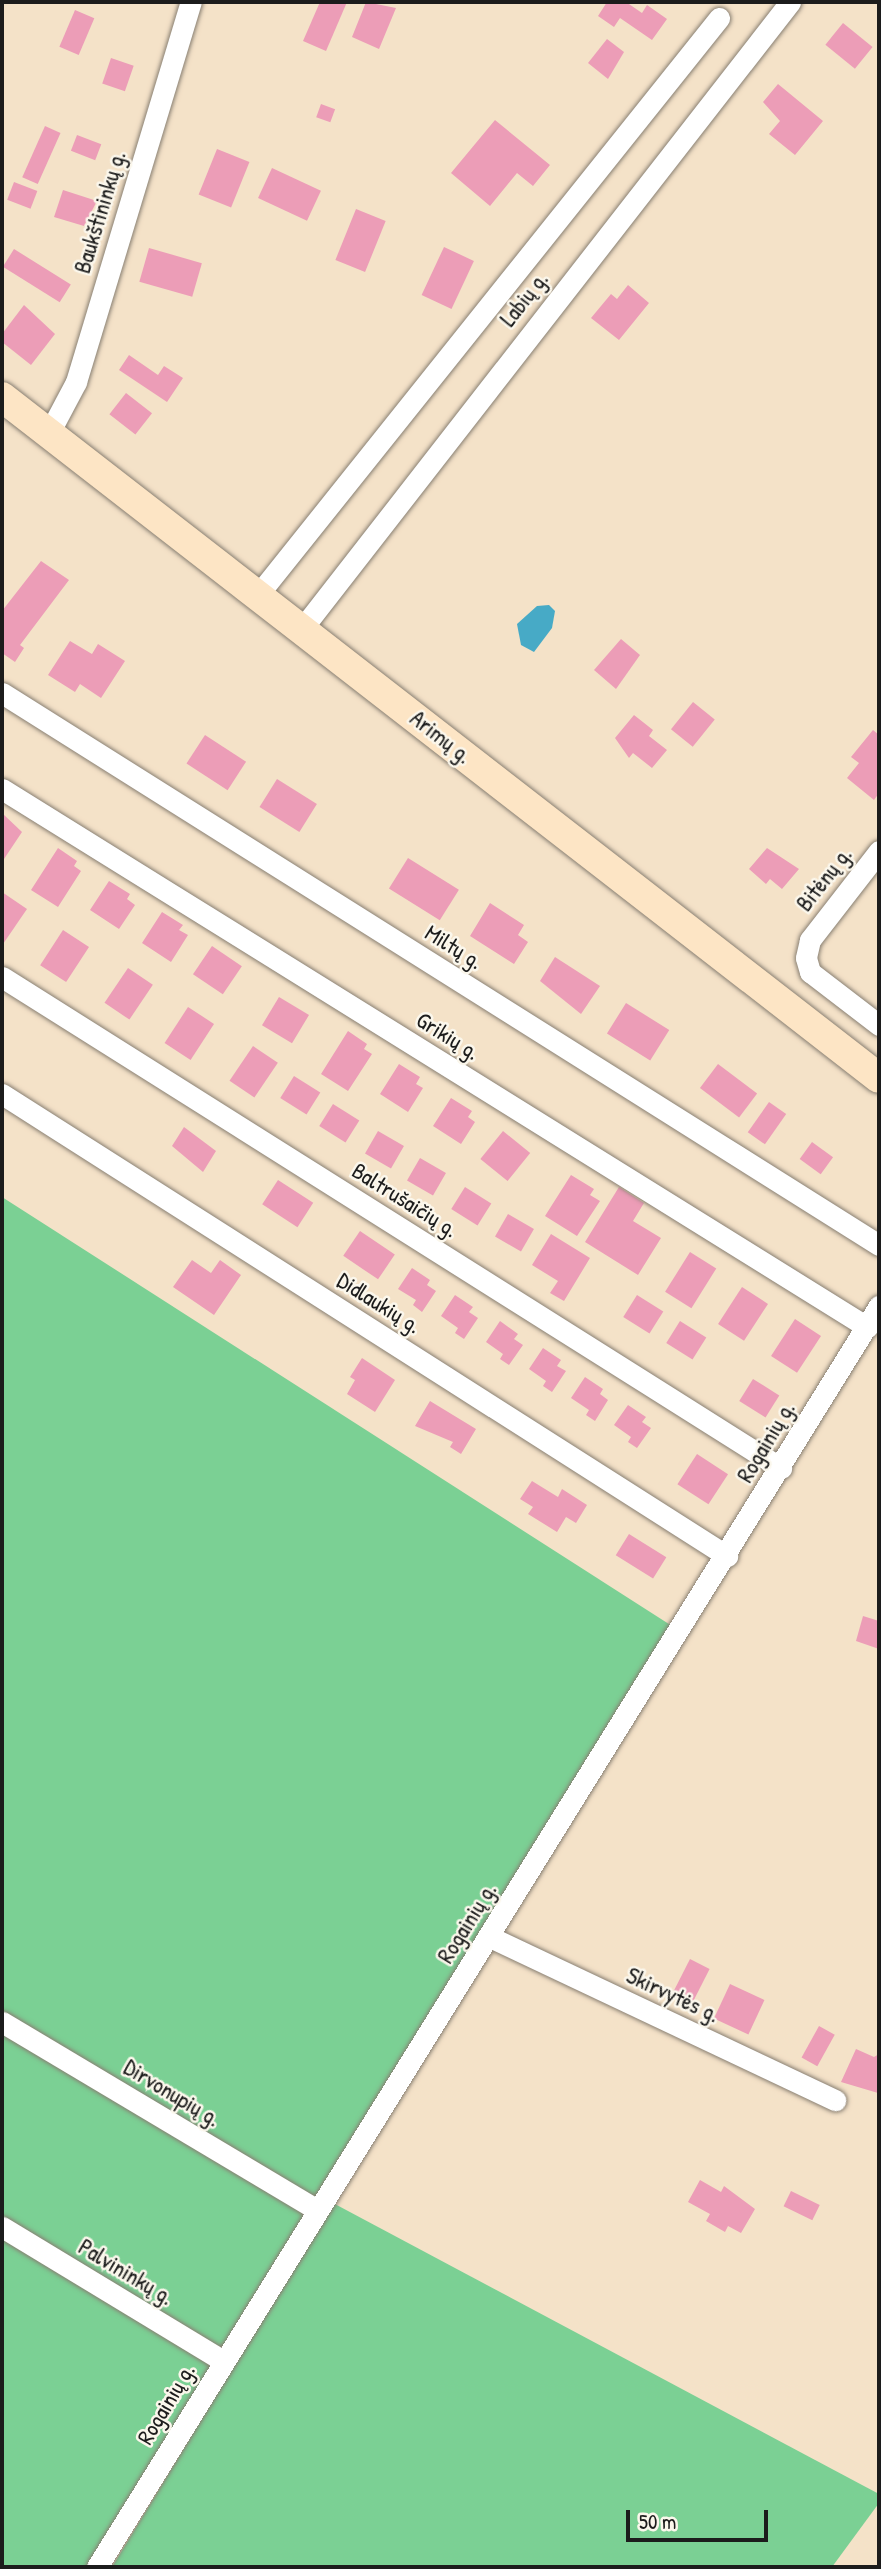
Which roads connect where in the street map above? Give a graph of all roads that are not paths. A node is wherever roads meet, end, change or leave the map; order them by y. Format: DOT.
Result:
graph roads {
  1 [pos="191,2"];
  2 [pos="790,2"];
  3 [pos="719,18"];
  4 [pos="2,397"];
  5 [pos="49,433"];
  6 [pos="257,596"];
  7 [pos="301,630"];
  8 [pos="2,693"];
  9 [pos="2,789"];
  10 [pos="879,851"];
  11 [pos="2,977"];
  12 [pos="879,1025"];
  13 [pos="879,1078"];
  14 [pos="2,1094"];
  15 [pos="879,1245"];
  16 [pos="879,1306"];
  17 [pos="867,1327"];
  18 [pos="781,1468"];
  19 [pos="727,1556"];
  20 [pos="490,1937"];
  21 [pos="2,2022"];
  22 [pos="835,2100"];
  23 [pos="316,2208"];
  24 [pos="2,2227"];
  25 [pos="223,2361"];
  26 [pos="97,2567"];
  1 -- 5 [label="street, Baukštininkų g."];
  2 -- 7 [label="street, Labių g."];
  3 -- 6 [label="street"];
  4 -- 5 [label="main road, Arimų g."];
  5 -- 6 [label="main road, Arimų g."];
  6 -- 7 [label="main road, Arimų g."];
  7 -- 13 [label="main road, Arimų g."];
  8 -- 15 [label="street, Miltų g."];
  9 -- 17 [label="street, Grikių g."];
  10 -- 12 [label="street, Bitėnų g."];
  11 -- 18 [label="street, Baltrušaičių g."];
  14 -- 19 [label="street, Didlaukių g."];
  16 -- 17 [label="street, Rogainių g."];
  17 -- 18 [label="street, Rogainių g."];
  18 -- 19 [label="street, Rogainių g."];
  19 -- 20 [label="street, Rogainių g."];
  20 -- 22 [label="street, Skirvytės g."];
  20 -- 23 [label="street, Rogainių g."];
  21 -- 23 [label="street, Dirvonupių g."];
  23 -- 25 [label="street, Rogainių g."];
  24 -- 25 [label="street, Palvininkų g."];
  25 -- 26 [label="street, Rogainių g."];
}
